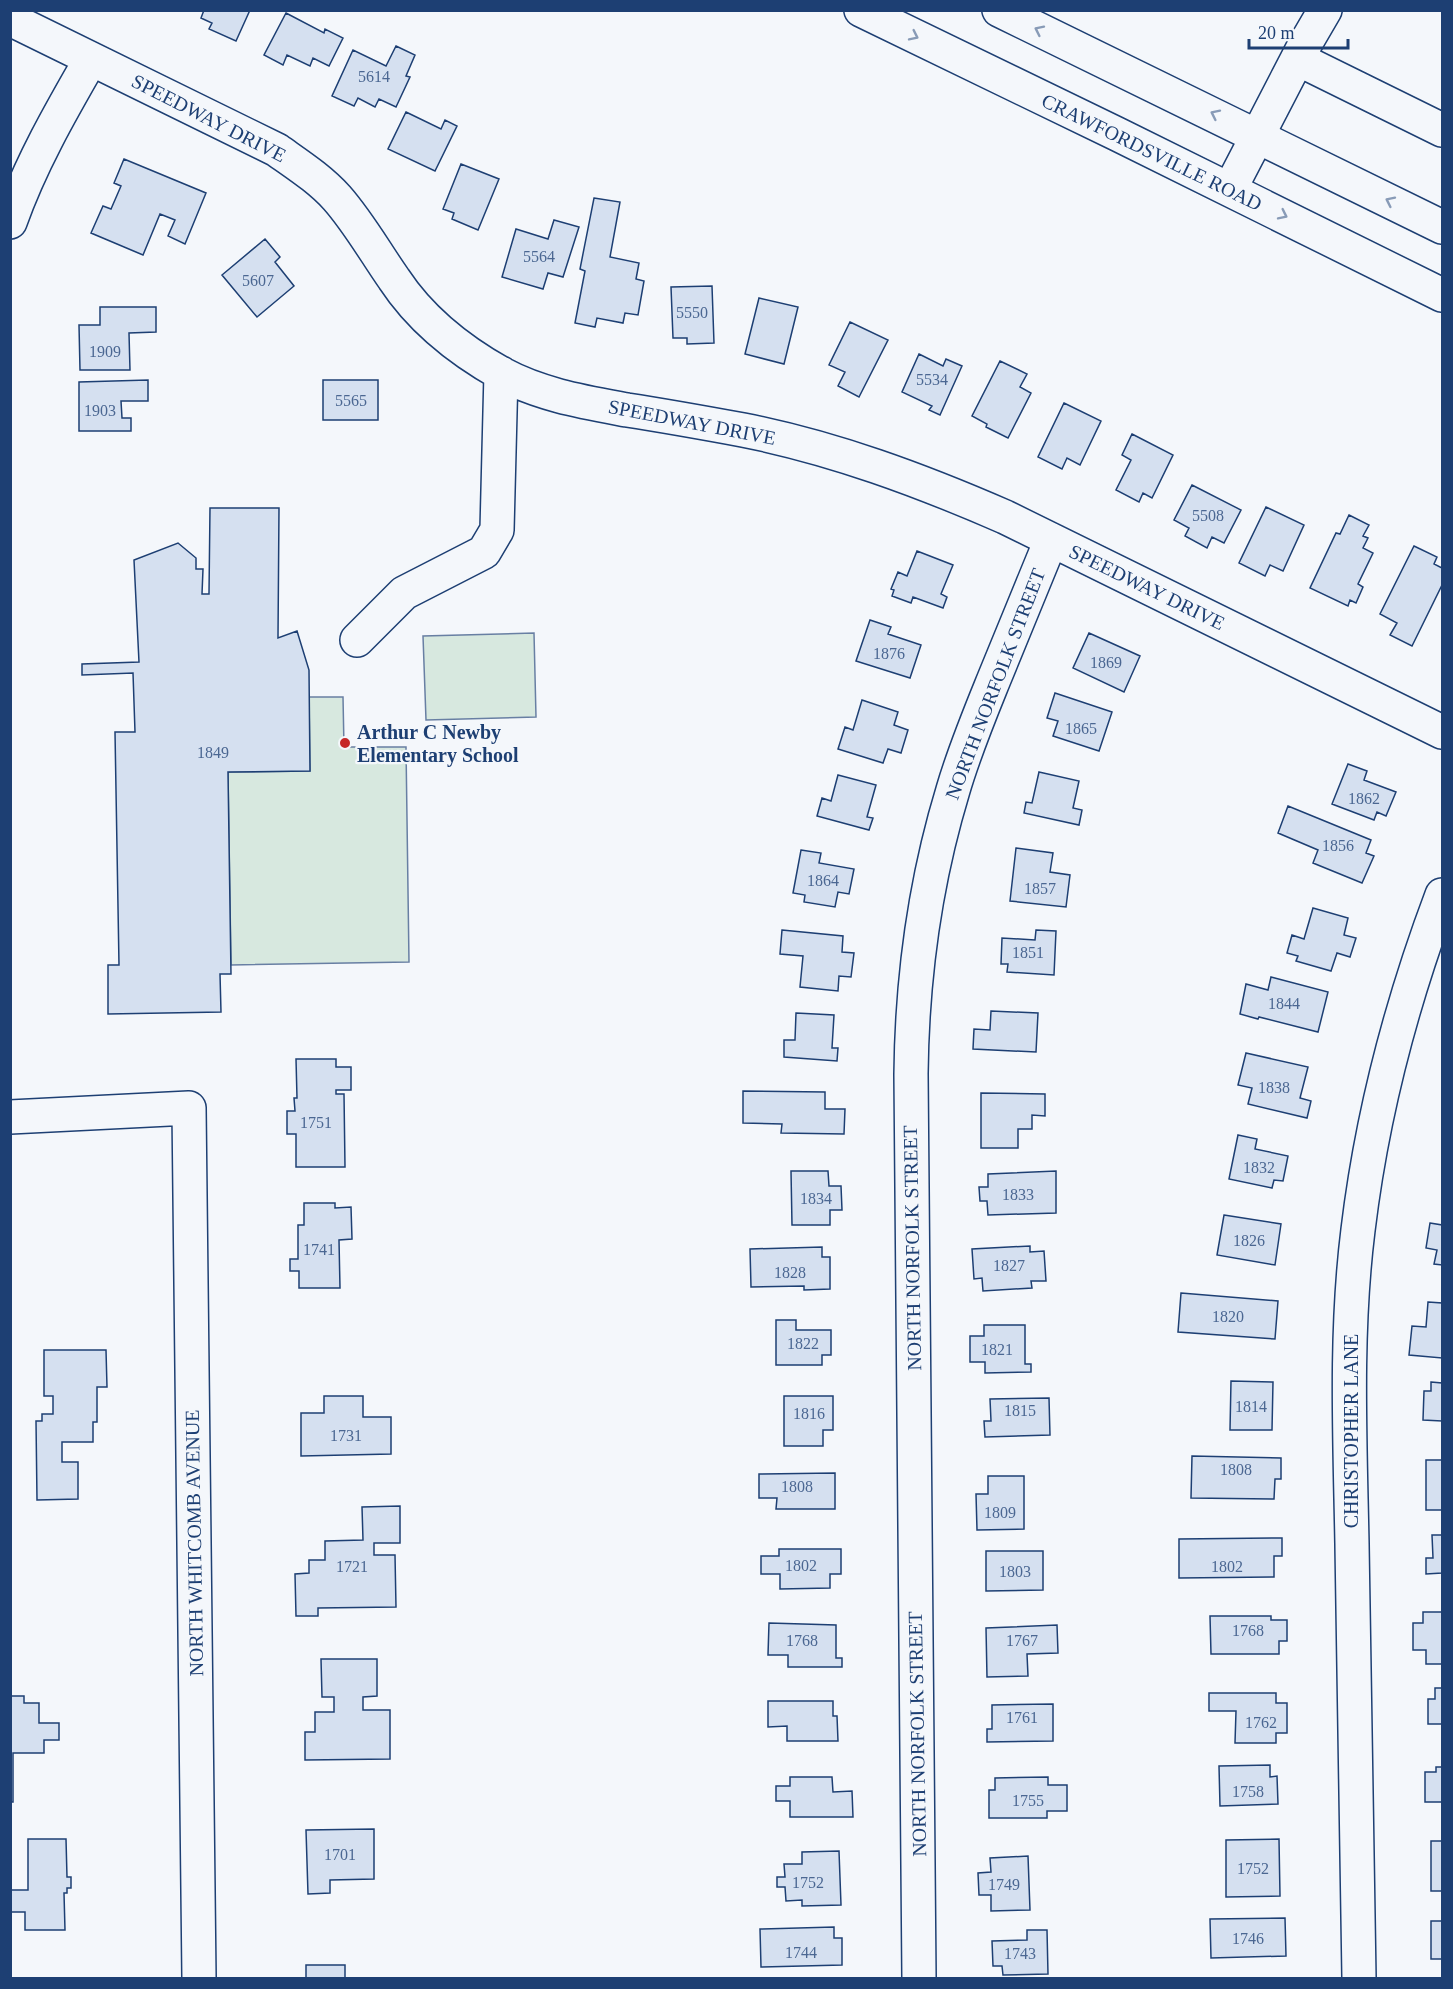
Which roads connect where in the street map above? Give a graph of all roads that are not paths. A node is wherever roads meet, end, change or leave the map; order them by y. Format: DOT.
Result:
graph roads {
  1 [pos="861,10"];
  2 [pos="999,10"];
  3 [pos="1325,10"];
  4 [pos="10,19"];
  5 [pos="91,58"];
  6 [pos="1298,59"];
  7 [pos="1443,130"];
  8 [pos="1259,136"];
  9 [pos="1230,189"];
  10 [pos="10,222"];
  11 [pos="1443,227"];
  12 [pos="1443,295"];
  13 [pos="501,374"];
  14 [pos="1051,540"];
  15 [pos="357,640"];
  16 [pos="1443,732"];
  17 [pos="1443,895"];
  18 [pos="10,1118"];
  19 [pos="200,1978"];
  20 [pos="919,1978"];
  21 [pos="1359,1978"];
  1 -- 9 [label="street, CRAWFORDSVILLE ROAD, one-way"];
  8 -- 2 [label="street, one-way"];
  3 -- 6 [label="street"];
  4 -- 5 [label="street, SPEEDWAY DRIVE"];
  5 -- 10 [label="street"];
  5 -- 13 [label="street, SPEEDWAY DRIVE"];
  6 -- 7 [label="street"];
  6 -- 8 [label="street"];
  8 -- 9 [label="street"];
  11 -- 8 [label="street, one-way"];
  9 -- 12 [label="street, CRAWFORDSVILLE ROAD, one-way"];
  13 -- 14 [label="street, SPEEDWAY DRIVE"];
  13 -- 15 [label="street"];
  14 -- 16 [label="street, SPEEDWAY DRIVE"];
  14 -- 20 [label="street, NORTH NORFOLK STREET"];
  17 -- 21 [label="street, CHRISTOPHER LANE"];
  18 -- 19 [label="street, NORTH WHITCOMB AVENUE"];
}
